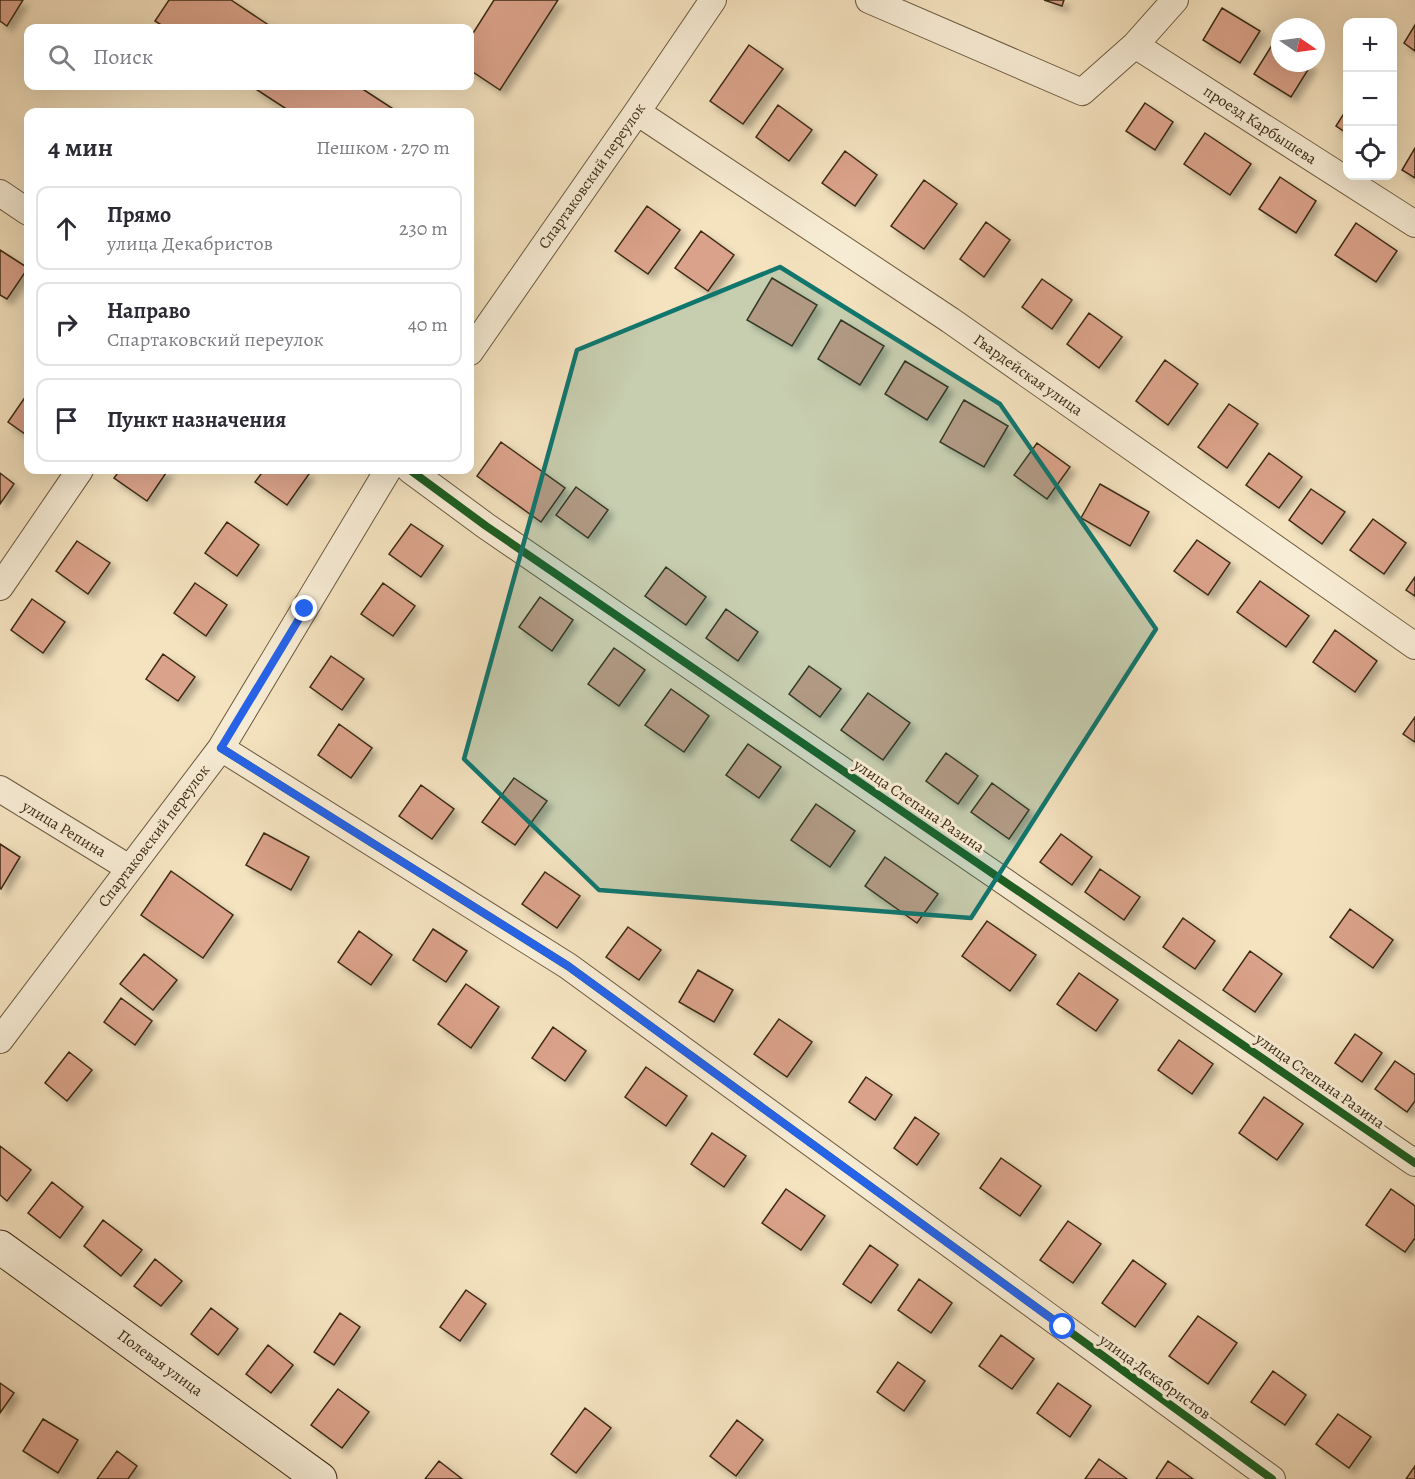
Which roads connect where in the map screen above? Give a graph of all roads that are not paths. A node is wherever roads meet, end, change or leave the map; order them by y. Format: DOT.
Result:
graph roads {
  1 [pos="713,0"];
  2 [pos="869,0"];
  3 [pos="1175,0"];
  4 [pos="1135,45"];
  5 [pos="637,112"];
  6 [pos="0,193"];
  7 [pos="24,209"];
  8 [pos="1415,224"];
  9 [pos="474,346"];
  10 [pos="77,474"];
  11 [pos="386,474"];
  12 [pos="415,474"];
  13 [pos="0,587"];
  14 [pos="1415,646"];
  15 [pos="221,748"];
  16 [pos="0,789"];
  17 [pos="129,868"];
  18 [pos="0,1040"];
  19 [pos="1415,1163"];
  20 [pos="0,1247"];
  21 [pos="320,1479"];
  22 [pos="1272,1479"];
  1 -- 5 [label="street, Спартаковский переулок"];
  2 -- 4 [label="street"];
  3 -- 4 [label="street"];
  4 -- 8 [label="street, проезд Карбышева"];
  5 -- 9 [label="street, Спартаковский переулок"];
  5 -- 14 [label="street, Гвардейская улица"];
  6 -- 7 [label="street"];
  10 -- 13 [label="street"];
  11 -- 15 [label="street, Спартаковский переулок"];
  12 -- 19 [label="street, улица Степана Разина"];
  15 -- 17 [label="street, Спартаковский переулок"];
  15 -- 22 [label="street, улица Декабристов"];
  16 -- 17 [label="street, улица Репина"];
  17 -- 18 [label="street, Спартаковский переулок"];
  20 -- 21 [label="street, Полевая улица"];
}
